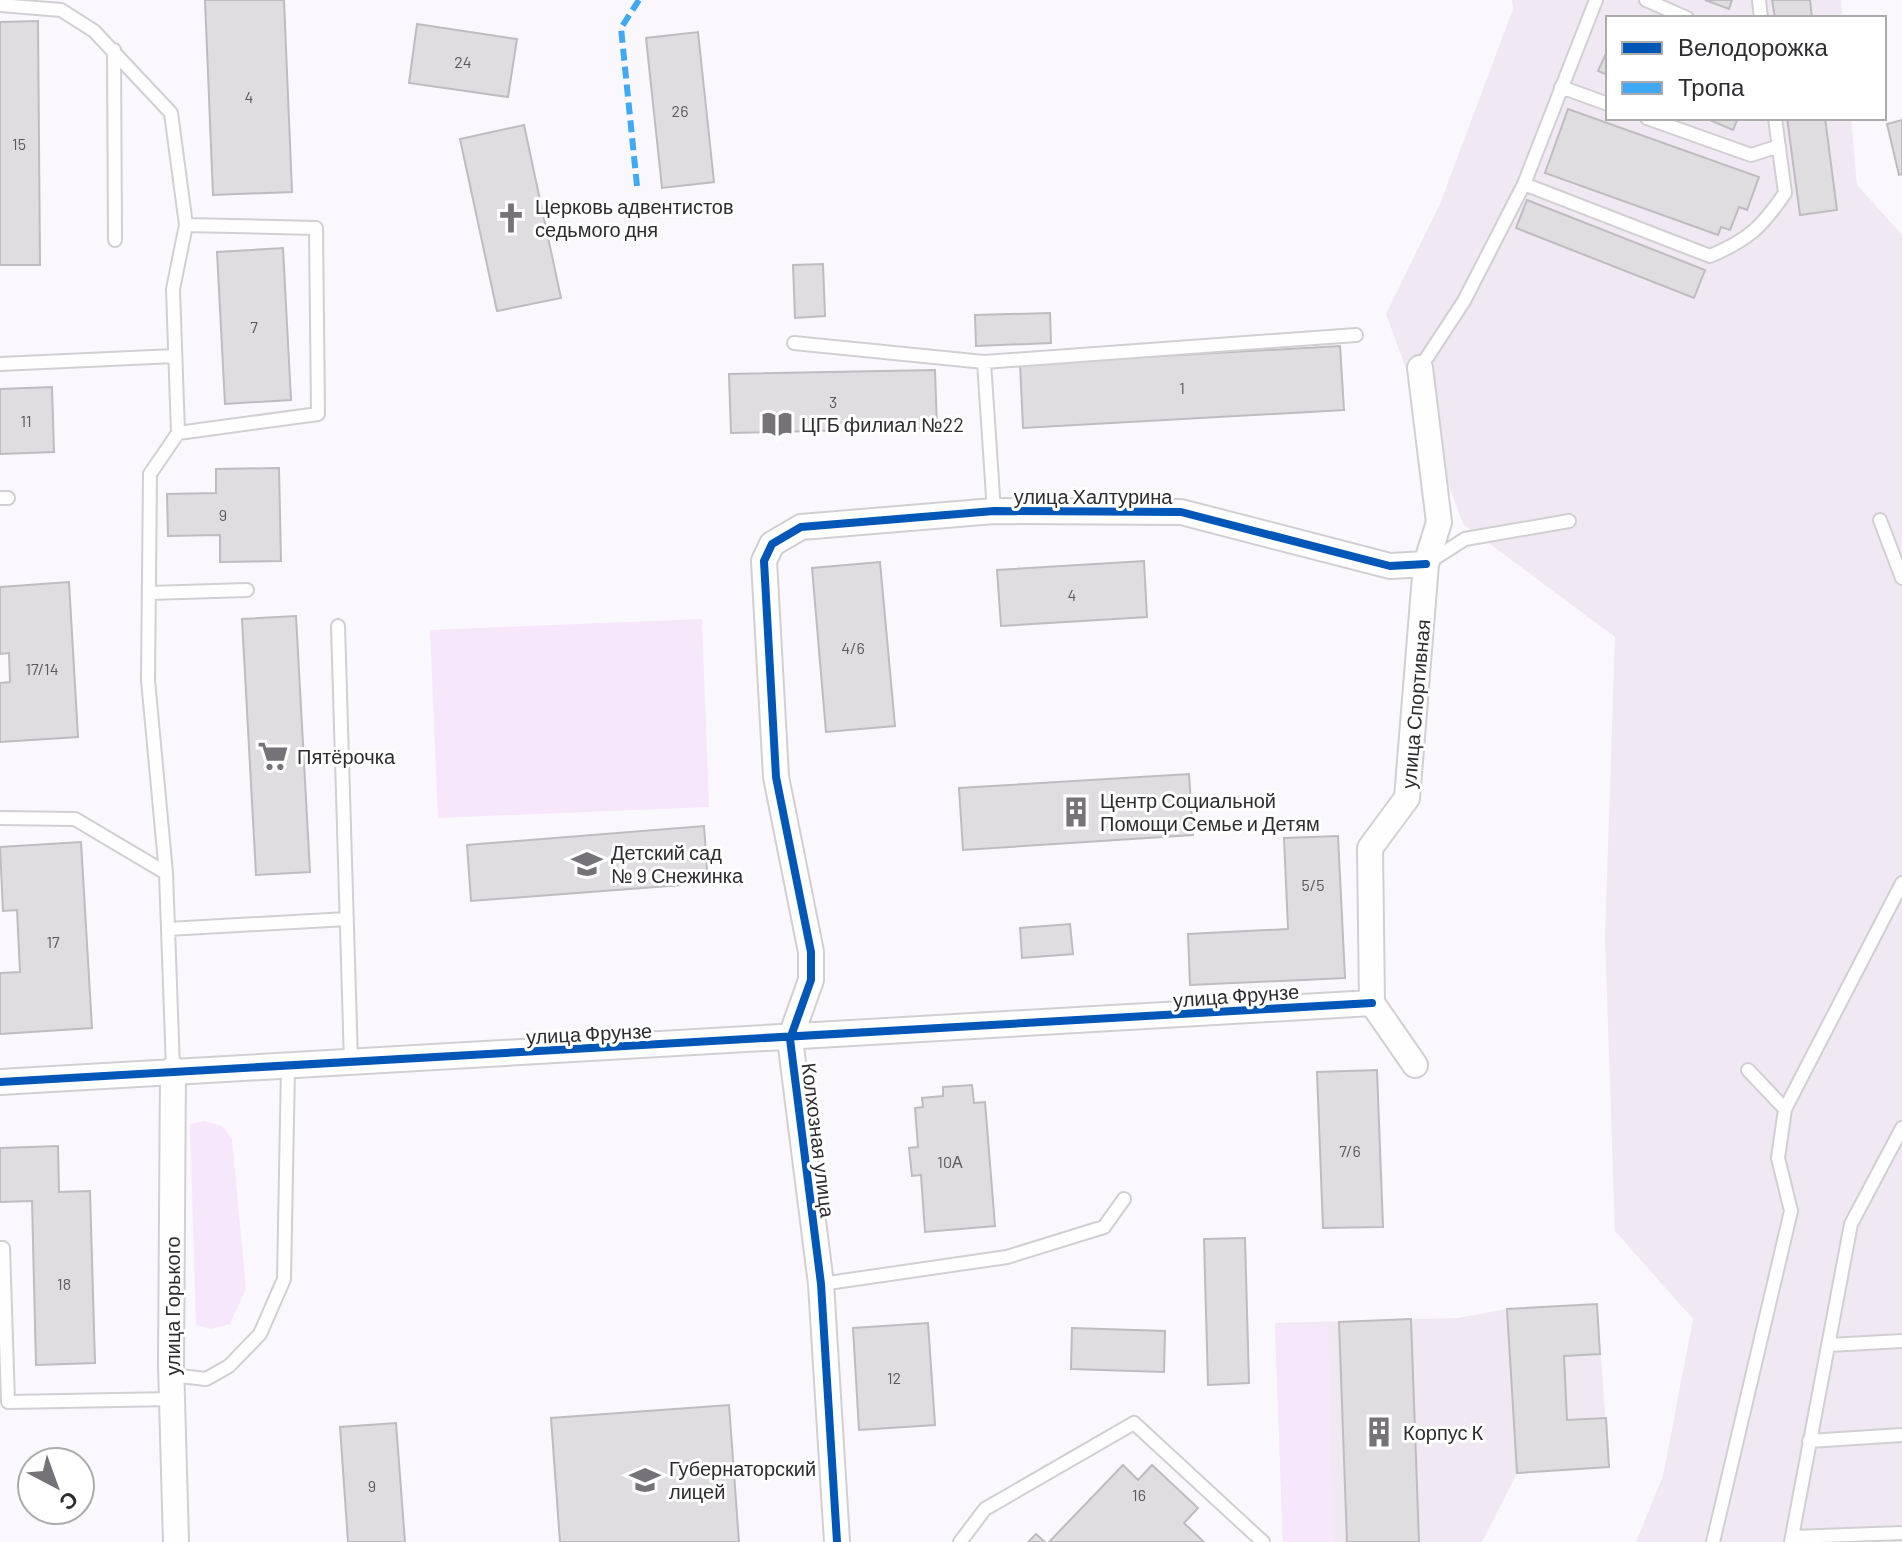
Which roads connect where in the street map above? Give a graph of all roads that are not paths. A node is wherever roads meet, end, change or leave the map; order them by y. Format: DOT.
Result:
graph roads {
  1 [pos="1596,0"];
  2 [pos="1646,0"];
  3 [pos="0,5"];
  4 [pos="1682,16"];
  5 [pos="114,50"];
  6 [pos="1561,87"];
  7 [pos="1606,103"];
  8 [pos="1653,120"];
  9 [pos="1775,120"];
  10 [pos="1779,146"];
  11 [pos="1524,184"];
  12 [pos="186,225"];
  13 [pos="115,240"];
  14 [pos="1356,335"];
  15 [pos="794,343"];
  16 [pos="175,356"];
  17 [pos="984,362"];
  18 [pos="0,364"];
  19 [pos="1420,368"];
  20 [pos="178,433"];
  21 [pos="994,511"];
  22 [pos="1880,520"];
  23 [pos="1569,521"];
  24 [pos="801,527"];
  25 [pos="1426,564"];
  26 [pos="1902,578"];
  27 [pos="247,590"];
  28 [pos="149,593"];
  29 [pos="338,626"];
  30 [pos="0,818"];
  31 [pos="166,873"];
  32 [pos="1902,883"];
  33 [pos="347,919"];
  34 [pos="168,929"];
  35 [pos="1372,1003"];
  36 [pos="790,1039"];
  37 [pos="351,1062"];
  38 [pos="1415,1065"];
  39 [pos="288,1066"];
  40 [pos="173,1069"];
  41 [pos="1748,1070"];
  42 [pos="0,1082"];
  43 [pos="1785,1109"];
  44 [pos="1902,1128"];
  45 [pos="1124,1199"];
  46 [pos="0,1248"];
  47 [pos="821,1284"];
  48 [pos="1902,1341"];
  49 [pos="1829,1345"];
  50 [pos="171,1375"];
  51 [pos="172,1399"];
  52 [pos="1902,1435"];
  53 [pos="1809,1441"];
  54 [pos="1902,1533"];
  55 [pos="1792,1540"];
  56 [pos="176,1542"];
  57 [pos="837,1542"];
  58 [pos="960,1542"];
  59 [pos="1263,1542"];
  60 [pos="1713,1542"];
  1 -- 6 [label="lane"];
  2 -- 4 [label="lane"];
  3 -- 5 [label="lane"];
  5 -- 12 [label="lane"];
  5 -- 13 [label="lane"];
  6 -- 7 [label="lane"];
  6 -- 11 [label="lane"];
  8 -- 10 [label="lane"];
  9 -- 10 [label="lane"];
  10 -- 11 [label="lane"];
  11 -- 19 [label="lane"];
  12 -- 16 [label="lane"];
  12 -- 20 [label="lane"];
  14 -- 17 [label="lane"];
  15 -- 17 [label="lane"];
  16 -- 18 [label="lane"];
  16 -- 20 [label="lane"];
  17 -- 21 [label="lane"];
  19 -- 25 [label="street, улица Спортивная"];
  20 -- 28 [label="lane"];
  21 -- 24 [label="street, улица Халтурина"];
  21 -- 25 [label="street, улица Халтурина"];
  22 -- 26 [label="lane"];
  23 -- 25 [label="lane"];
  24 -- 36 [label="street, Колхозная улица"];
  25 -- 35 [label="street, улица Спортивная"];
  27 -- 28 [label="lane"];
  28 -- 31 [label="lane"];
  29 -- 33 [label="lane"];
  30 -- 31 [label="lane"];
  31 -- 34 [label="lane"];
  32 -- 43 [label="lane"];
  33 -- 34 [label="lane"];
  33 -- 37 [label="lane"];
  34 -- 40 [label="lane"];
  35 -- 36 [label="street, улица Фрунзе"];
  35 -- 38 [label="street"];
  36 -- 37 [label="street, улица Фрунзе"];
  36 -- 47 [label="street, Колхозная улица"];
  37 -- 39 [label="street, улица Фрунзе"];
  39 -- 40 [label="street, улица Фрунзе"];
  39 -- 50 [label="lane"];
  40 -- 42 [label="street, улица Фрунзе"];
  40 -- 50 [label="street, улица Горького"];
  41 -- 43 [label="lane"];
  43 -- 60 [label="lane"];
  44 -- 49 [label="lane"];
  45 -- 47 [label="lane"];
  46 -- 51 [label="lane"];
  47 -- 57 [label="street, Колхозная улица"];
  48 -- 49 [label="lane"];
  49 -- 53 [label="lane"];
  50 -- 51 [label="street, улица Горького"];
  51 -- 56 [label="street, улица Горького"];
  52 -- 53 [label="lane"];
  53 -- 55 [label="lane"];
  54 -- 55 [label="lane"];
  58 -- 59 [label="lane"];
}
